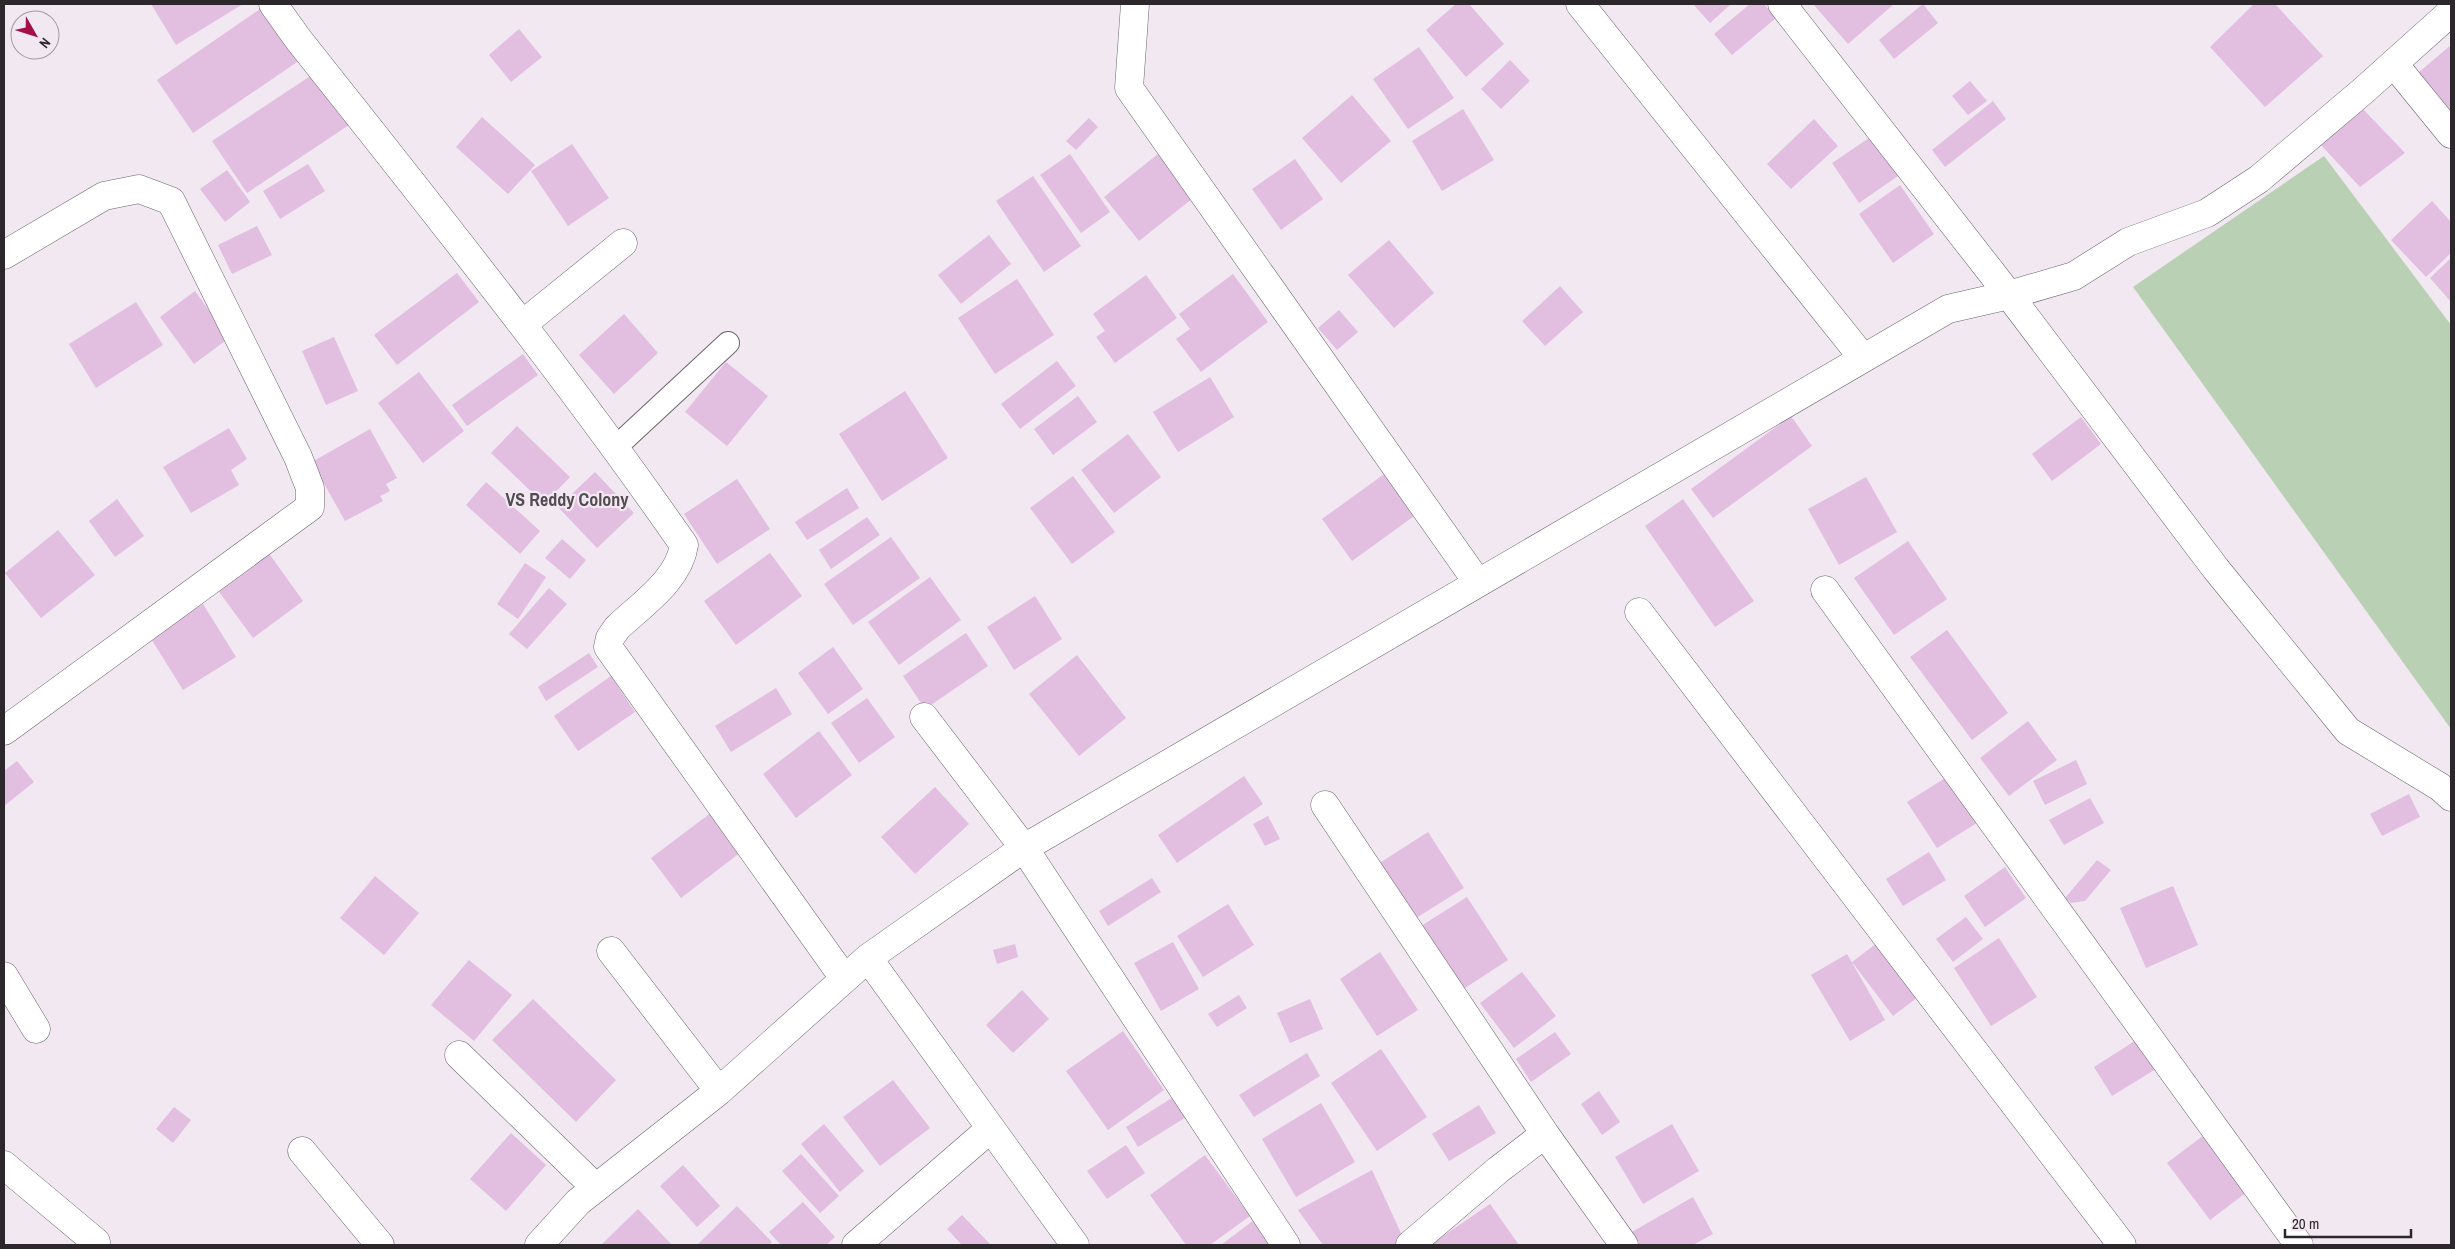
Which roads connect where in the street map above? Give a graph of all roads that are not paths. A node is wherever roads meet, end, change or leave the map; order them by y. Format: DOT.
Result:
graph roads {
  1 [pos="273,4"];
  2 [pos="1134,4"];
  3 [pos="1580,4"];
  4 [pos="1782,4"];
  5 [pos="2451,12"];
  6 [pos="2394,64"];
  7 [pos="2451,134"];
  8 [pos="623,243"];
  9 [pos="4,255"];
  10 [pos="2009,295"];
  11 [pos="523,324"];
  12 [pos="728,343"];
  13 [pos="1864,358"];
  14 [pos="616,447"];
  15 [pos="1478,583"];
  16 [pos="1825,590"];
  17 [pos="1639,612"];
  18 [pos="924,717"];
  19 [pos="4,731"];
  20 [pos="2451,798"];
  21 [pos="1325,805"];
  22 [pos="1024,848"];
  23 [pos="611,951"];
  24 [pos="868,958"];
  25 [pos="4,976"];
  26 [pos="844,978"];
  27 [pos="36,1029"];
  28 [pos="459,1055"];
  29 [pos="719,1091"];
  30 [pos="990,1129"];
  31 [pos="1545,1134"];
  32 [pos="302,1151"];
  33 [pos="4,1166"];
  34 [pos="596,1188"];
  35 [pos="98,1244"];
  36 [pos="380,1245"];
  37 [pos="539,1245"];
  38 [pos="856,1245"];
  39 [pos="1075,1245"];
  40 [pos="1286,1245"];
  41 [pos="1410,1245"];
  42 [pos="1624,1245"];
  43 [pos="2122,1245"];
  44 [pos="2300,1245"];
  1 -- 11 [label="street"];
  2 -- 15 [label="street"];
  3 -- 13 [label="street"];
  4 -- 10 [label="street"];
  5 -- 6 [label="street"];
  6 -- 7 [label="street"];
  6 -- 10 [label="street"];
  8 -- 11 [label="street"];
  9 -- 19 [label="street"];
  10 -- 13 [label="street"];
  10 -- 20 [label="street"];
  11 -- 14 [label="street"];
  12 -- 14 [label="lane"];
  13 -- 15 [label="street"];
  14 -- 26 [label="street"];
  15 -- 22 [label="street"];
  16 -- 44 [label="street"];
  17 -- 43 [label="street"];
  18 -- 22 [label="street"];
  21 -- 31 [label="street"];
  22 -- 24 [label="street"];
  22 -- 40 [label="street"];
  23 -- 29 [label="street"];
  24 -- 26 [label="street"];
  24 -- 30 [label="street"];
  25 -- 27 [label="street"];
  26 -- 29 [label="street"];
  28 -- 34 [label="street"];
  29 -- 34 [label="street"];
  30 -- 38 [label="street"];
  30 -- 39 [label="street"];
  31 -- 41 [label="street"];
  31 -- 42 [label="street"];
  32 -- 36 [label="street"];
  33 -- 35 [label="street"];
  34 -- 37 [label="street"];
}
